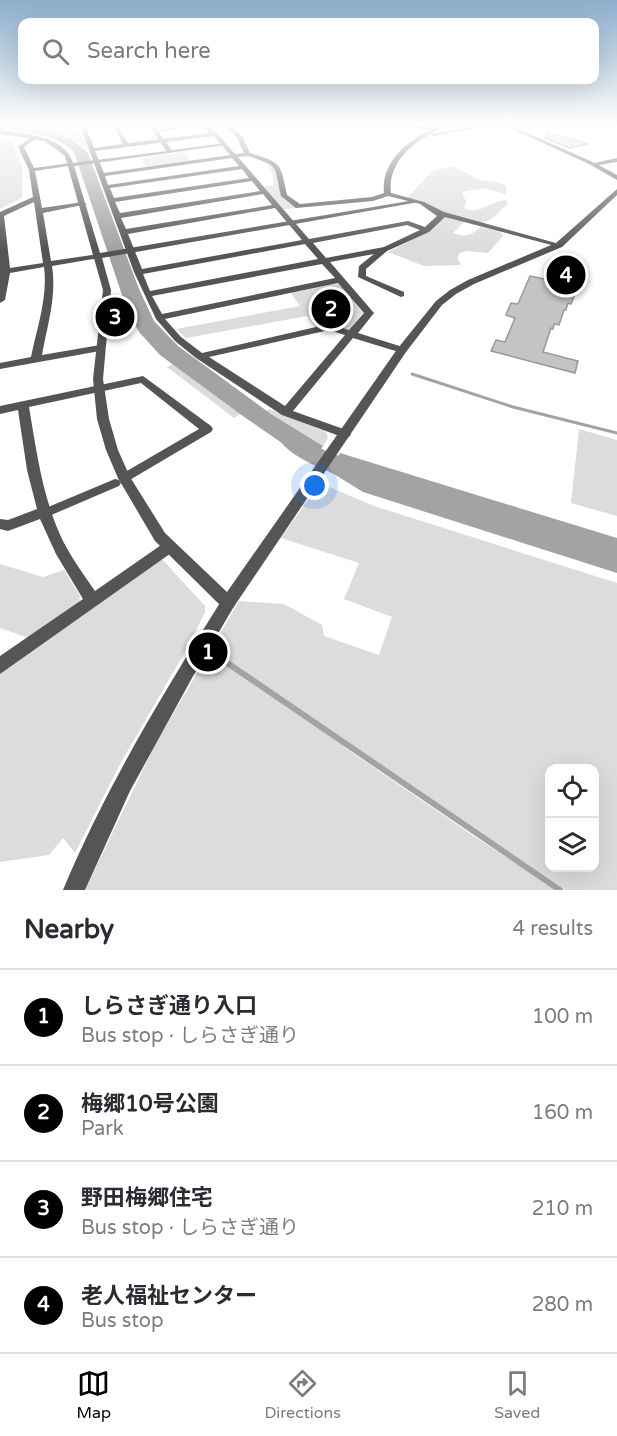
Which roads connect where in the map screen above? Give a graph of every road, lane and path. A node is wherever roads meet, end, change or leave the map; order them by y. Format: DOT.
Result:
graph roads {
  1 [pos="30,167"];
  2 [pos="56,167"];
  3 [pos="75,167"];
  4 [pos="95,167"];
  5 [pos="160,167"];
  6 [pos="243,167"];
  7 [pos="277,167"];
  8 [pos="392,167"];
  9 [pos="597,167"];
  10 [pos="32,170"];
  11 [pos="100,175"];
  12 [pos="617,178"];
  13 [pos="254,179"];
  14 [pos="105,187"];
  15 [pos="617,191"];
  16 [pos="265,192"];
  17 [pos="388,194"];
  18 [pos="36,198"];
  19 [pos="111,201"];
  20 [pos="415,202"];
  21 [pos="83,204"];
  22 [pos="277,206"];
  23 [pos="39,212"];
  24 [pos="441,214"];
  25 [pos="0,215"];
  26 [pos="117,216"];
  27 [pos="292,223"];
  28 [pos="426,230"];
  29 [pos="123,232"];
  30 [pos="307,242"];
  31 [pos="559,245"];
  32 [pos="386,249"];
  33 [pos="127,251"];
  34 [pos="103,256"];
  35 [pos="324,260"];
  36 [pos="47,265"];
  37 [pos="3,272"];
  38 [pos="138,272"];
  39 [pos="340,280"];
  40 [pos="147,294"];
  41 [pos="401,294"];
  42 [pos="0,300"];
  43 [pos="159,317"];
  44 [pos="350,334"];
  45 [pos="100,348"];
  46 [pos="402,350"];
  47 [pos="200,356"];
  48 [pos="36,360"];
  49 [pos="0,366"];
  50 [pos="98,388"];
  51 [pos="23,405"];
  52 [pos="0,410"];
  53 [pos="286,412"];
  54 [pos="345,434"];
  55 [pos="120,481"];
  56 [pos="45,512"];
  57 [pos="0,524"];
  58 [pos="169,547"];
  59 [pos="93,600"];
  60 [pos="228,603"];
  61 [pos="0,666"];
  62 [pos="74,890"];
  1 -- 10 [label="street"];
  2 -- 10 [label="street"];
  3 -- 21 [label="street"];
  4 -- 11 [label="street"];
  5 -- 11 [label="street"];
  6 -- 13 [label="street"];
  6 -- 14 [label="street"];
  7 -- 17 [label="street"];
  8 -- 17 [label="street"];
  9 -- 12 [label="street"];
  10 -- 18 [label="street"];
  11 -- 14 [label="street"];
  13 -- 16 [label="street"];
  13 -- 19 [label="street"];
  14 -- 19 [label="street"];
  15 -- 31 [label="street"];
  16 -- 22 [label="street"];
  16 -- 26 [label="street"];
  17 -- 20 [label="street"];
  18 -- 23 [label="street"];
  18 -- 25 [label="street"];
  19 -- 26 [label="street"];
  20 -- 24 [label="street"];
  20 -- 27 [label="street"];
  21 -- 23 [label="street"];
  21 -- 34 [label="street"];
  22 -- 27 [label="street"];
  22 -- 29 [label="street"];
  23 -- 36 [label="street"];
  24 -- 28 [label="street"];
  24 -- 31 [label="street"];
  25 -- 37 [label="street"];
  26 -- 29 [label="street"];
  27 -- 30 [label="street"];
  27 -- 33 [label="street"];
  28 -- 30 [label="street"];
  28 -- 32 [label="street"];
  29 -- 33 [label="street"];
  30 -- 35 [label="street"];
  30 -- 38 [label="street"];
  31 -- 46 [label="street"];
  32 -- 35 [label="street"];
  32 -- 41 [label="street"];
  33 -- 34 [label="street"];
  33 -- 38 [label="street"];
  34 -- 36 [label="street"];
  34 -- 45 [label="street"];
  35 -- 39 [label="street"];
  35 -- 40 [label="street"];
  36 -- 37 [label="street"];
  36 -- 48 [label="street"];
  37 -- 42 [label="street"];
  38 -- 40 [label="street"];
  39 -- 43 [label="street"];
  39 -- 44 [label="street"];
  40 -- 43 [label="street"];
  43 -- 47 [label="street"];
  44 -- 46 [label="street"];
  44 -- 47 [label="street"];
  44 -- 53 [label="street"];
  45 -- 48 [label="street"];
  45 -- 50 [label="street"];
  46 -- 54 [label="street"];
  47 -- 53 [label="street"];
  48 -- 49 [label="street"];
  50 -- 51 [label="street"];
  50 -- 55 [label="street"];
  50 -- 55 [label="street"];
  51 -- 52 [label="street"];
  51 -- 56 [label="street"];
  53 -- 54 [label="street"];
  54 -- 60 [label="street"];
  55 -- 56 [label="street"];
  55 -- 58 [label="street"];
  56 -- 57 [label="street"];
  56 -- 59 [label="street"];
  58 -- 59 [label="street"];
  58 -- 60 [label="street"];
  59 -- 61 [label="street"];
  60 -- 62 [label="street"];
}
